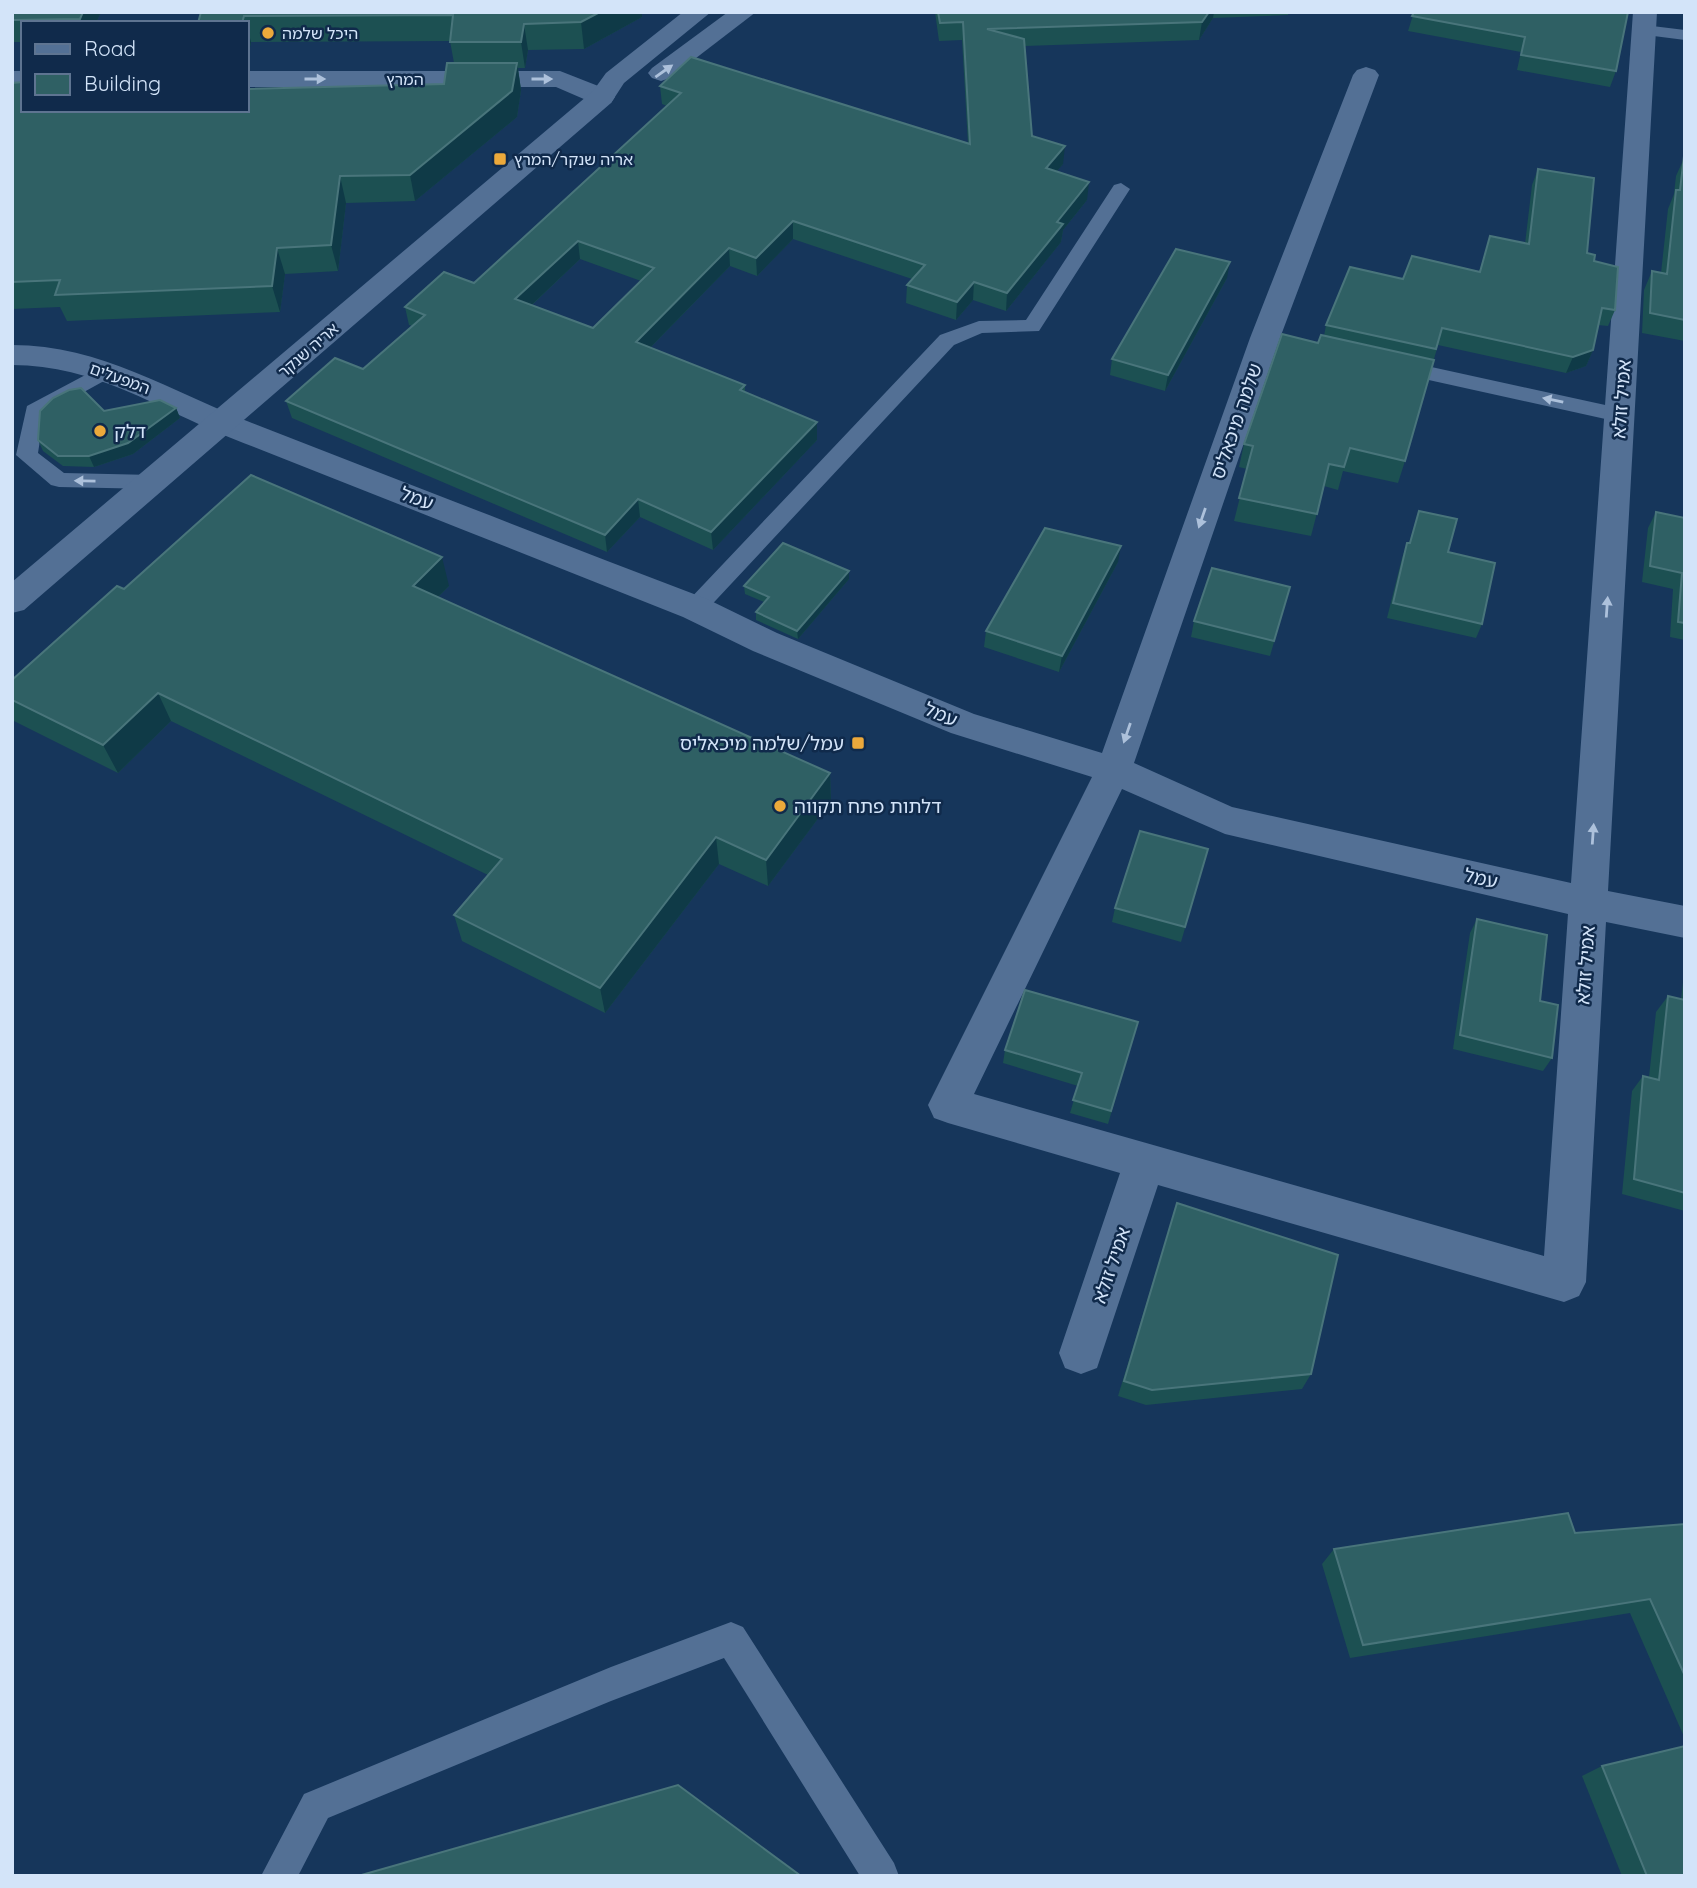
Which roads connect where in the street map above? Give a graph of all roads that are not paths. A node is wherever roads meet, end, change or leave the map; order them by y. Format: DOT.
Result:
graph roads {
  1 [pos="699,12"];
  2 [pos="744,12"];
  3 [pos="1645,21"];
  4 [pos="1685,35"];
  5 [pos="1366,75"];
  6 [pos="248,79"];
  7 [pos="602,97"];
  8 [pos="1121,189"];
  9 [pos="12,355"];
  10 [pos="1374,362"];
  11 [pos="106,371"];
  12 [pos="1619,415"];
  13 [pos="223,423"];
  14 [pos="153,482"];
  15 [pos="12,601"];
  16 [pos="695,608"];
  17 [pos="1114,771"];
  18 [pos="1589,903"];
  19 [pos="1685,922"];
  20 [pos="1145,1163"];
  21 [pos="1081,1353"];
  22 [pos="278,1876"];
  23 [pos="881,1876"];
  1 -- 7 [label="street, אריה שנקר"];
  7 -- 2 [label="street, אריה שנקר, one-way"];
  3 -- 4 [label="lane"];
  3 -- 12 [label="street, אמיל זולא"];
  5 -- 17 [label="street, שלמה מיכאליס, one-way"];
  6 -- 7 [label="street, המרץ, one-way"];
  7 -- 13 [label="street, אריה שנקר"];
  8 -- 16 [label="lane"];
  9 -- 11 [label="street, המפעלים"];
  12 -- 10 [label="lane, one-way"];
  11 -- 13 [label="street, המפעלים"];
  14 -- 11 [label="lane, one-way"];
  18 -- 12 [label="street, אמיל זולא, one-way"];
  13 -- 14 [label="street, אריה שנקר"];
  13 -- 16 [label="street, עמל"];
  14 -- 15 [label="street, אריה שנקר"];
  16 -- 17 [label="street, עמל"];
  17 -- 18 [label="street, עמל"];
  17 -- 20 [label="street, שלמה מיכאליס"];
  18 -- 19 [label="street, עמל"];
  18 -- 20 [label="street, אמיל זולא"];
  20 -- 21 [label="street, אמיל זולא"];
  22 -- 23 [label="lane"];
}
